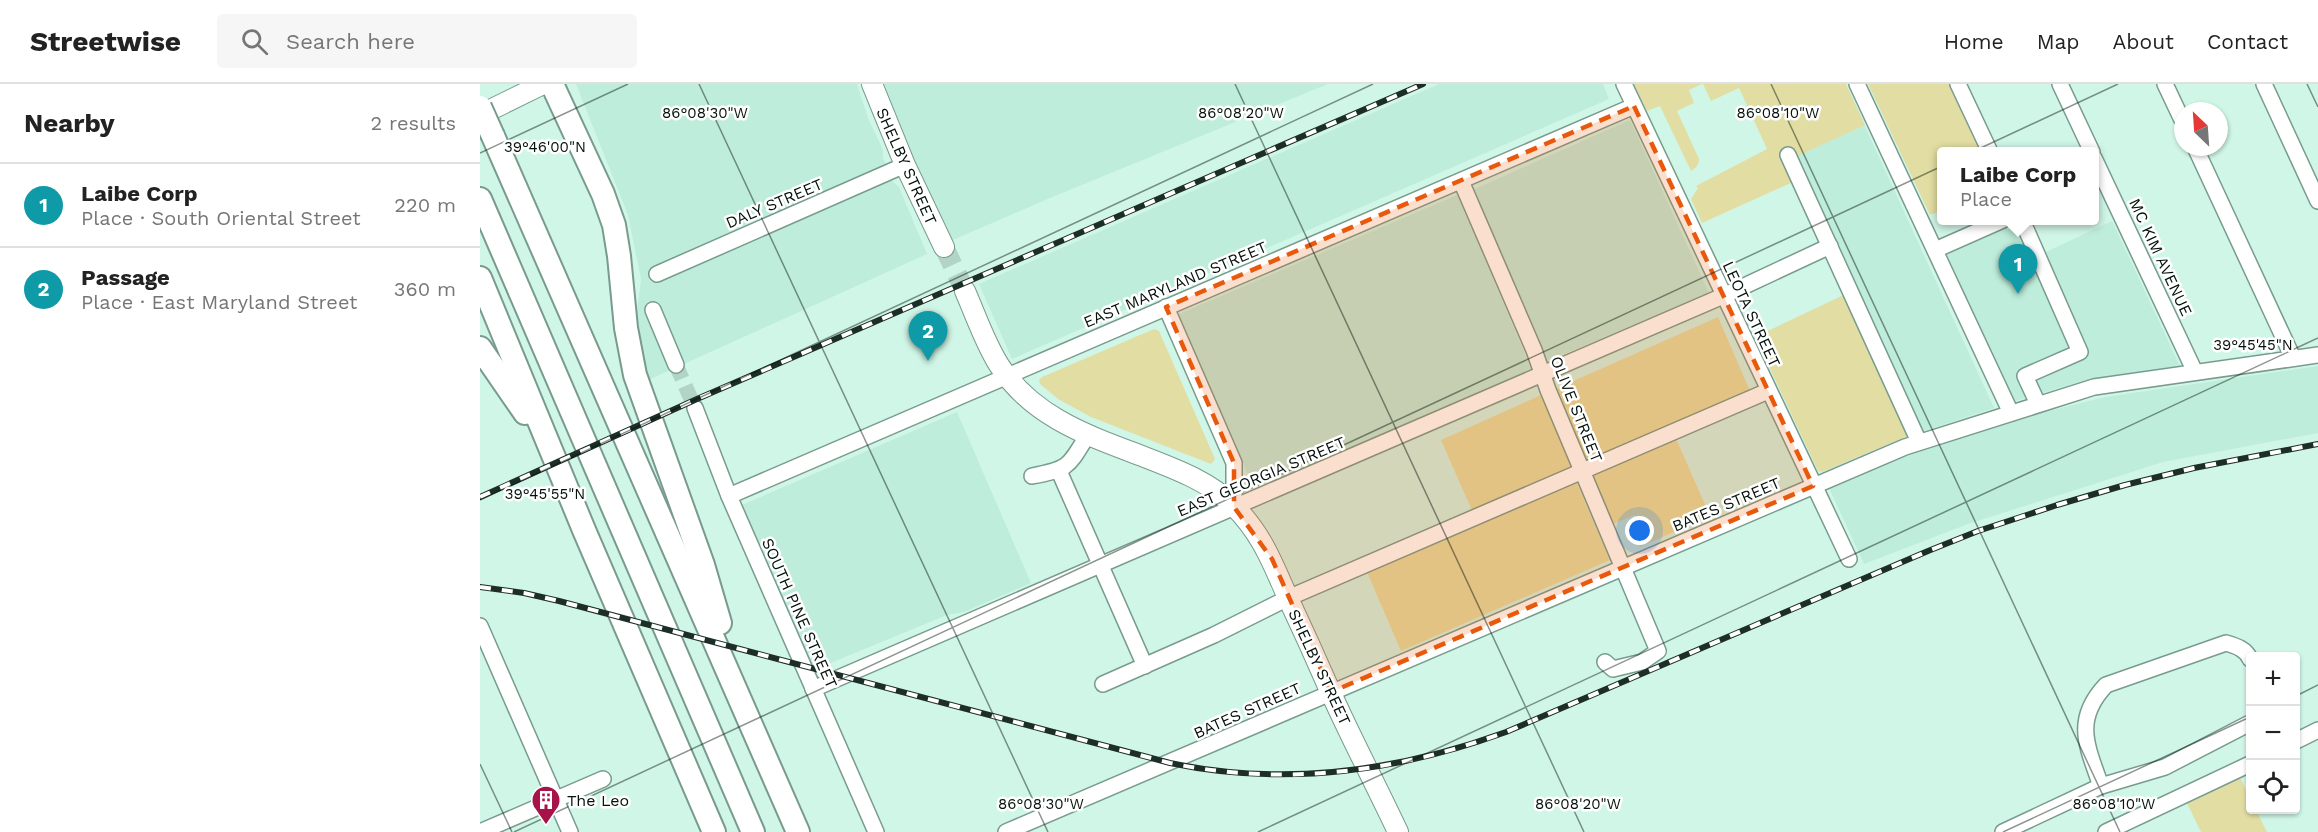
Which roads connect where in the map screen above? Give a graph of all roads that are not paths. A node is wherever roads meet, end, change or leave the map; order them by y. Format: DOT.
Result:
graph roads {
  1 [pos="543,84"];
  2 [pos="552,84"];
  3 [pos="873,84"];
  4 [pos="1624,84"];
  5 [pos="1857,84"];
  6 [pos="1958,84"];
  7 [pos="2060,84"];
  8 [pos="2165,84"];
  9 [pos="2264,84"];
  10 [pos="2174,103"];
  11 [pos="1635,106"];
  12 [pos="480,107"];
  13 [pos="480,115"];
  14 [pos="1988,147"];
  15 [pos="2090,147"];
  16 [pos="1788,155"];
  17 [pos="2199,156"];
  18 [pos="906,165"];
  19 [pos="2099,169"];
  20 [pos="1461,181"];
  21 [pos="480,199"];
  22 [pos="2318,201"];
  23 [pos="1991,225"];
  24 [pos="2024,225"];
  25 [pos="1830,246"];
  26 [pos="944,247"];
  27 [pos="1935,250"];
  28 [pos="657,274"];
  29 [pos="480,278"];
  30 [pos="965,291"];
  31 [pos="1724,296"];
  32 [pos="1167,307"];
  33 [pos="653,310"];
  34 [pos="480,348"];
  35 [pos="2318,355"];
  36 [pos="2293,358"];
  37 [pos="676,365"];
  38 [pos="2195,372"];
  39 [pos="1542,374"];
  40 [pos="1006,375"];
  41 [pos="1768,391"];
  42 [pos="2038,404"];
  43 [pos="694,408"];
  44 [pos="2011,413"];
  45 [pos="1087,436"];
  46 [pos="1918,442"];
  47 [pos="1059,471"];
  48 [pos="1582,471"];
  49 [pos="1032,476"];
  50 [pos="1813,486"];
  51 [pos="729,496"];
  52 [pos="1234,507"];
  53 [pos="584,530"];
  54 [pos="1849,559"];
  55 [pos="1099,565"];
  56 [pos="1623,567"];
  57 [pos="1288,598"];
  58 [pos="480,626"];
  59 [pos="2246,652"];
  60 [pos="1605,662"];
  61 [pos="1145,666"];
  62 [pos="1103,684"];
  63 [pos="813,689"];
  64 [pos="1331,692"];
  65 [pos="747,714"];
  66 [pos="2246,725"];
  67 [pos="2318,730"];
  68 [pos="2300,739"];
  69 [pos="2246,766"];
  70 [pos="603,779"];
  71 [pos="2101,786"];
  72 [pos="556,800"];
  73 [pos="480,832"];
  74 [pos="570,832"];
  75 [pos="714,832"];
  76 [pos="753,832"];
  77 [pos="798,832"];
  78 [pos="876,832"];
  79 [pos="1006,832"];
  80 [pos="1398,832"];
  81 [pos="2003,832"];
  82 [pos="2106,832"];
  1 -- 13 [label="main road"];
  2 -- 65 [label="highway"];
  3 -- 18 [label="main road, SHELBY STREET"];
  4 -- 11 [label="street, LEOTA STREET"];
  5 -- 27 [label="street"];
  6 -- 14 [label="street"];
  7 -- 15 [label="street"];
  8 -- 10 [label="street"];
  9 -- 22 [label="street"];
  11 -- 20 [label="street, EAST MARYLAND STREET"];
  11 -- 31 [label="street, LEOTA STREET"];
  12 -- 65 [label="highway, bridge"];
  16 -- 25 [label="street"];
  17 -- 36 [label="street"];
  18 -- 26 [label="main road, SHELBY STREET"];
  18 -- 28 [label="street, DALY STREET"];
  19 -- 38 [label="street, MC KIM AVENUE"];
  20 -- 32 [label="street, EAST MARYLAND STREET"];
  20 -- 39 [label="street, OLIVE STREET"];
  21 -- 76 [label="highway"];
  23 -- 27 [label="street"];
  24 -- 42 [label="street"];
  25 -- 31 [label="street, EAST GEORGIA STREET"];
  25 -- 46 [label="street"];
  27 -- 44 [label="street"];
  29 -- 53 [label="highway"];
  30 -- 40 [label="main road, SHELBY STREET"];
  31 -- 39 [label="street, EAST GEORGIA STREET"];
  31 -- 41 [label="street, LEOTA STREET"];
  32 -- 40 [label="street, EAST MARYLAND STREET"];
  32 -- 52 [label="street"];
  33 -- 37 [label="street"];
  34 -- 53 [label="highway"];
  35 -- 36 [label="street, BATES STREET"];
  36 -- 38 [label="street, BATES STREET"];
  38 -- 42 [label="street, BATES STREET"];
  39 -- 48 [label="street, OLIVE STREET"];
  39 -- 52 [label="street, EAST GEORGIA STREET"];
  40 -- 45 [label="main road, SHELBY STREET"];
  40 -- 51 [label="street, EAST MARYLAND STREET"];
  41 -- 48 [label="street"];
  41 -- 50 [label="street, LEOTA STREET"];
  42 -- 44 [label="street, BATES STREET"];
  43 -- 51 [label="street, SOUTH PINE STREET"];
  44 -- 46 [label="street, BATES STREET"];
  45 -- 47 [label="street"];
  45 -- 52 [label="main road, SHELBY STREET"];
  46 -- 50 [label="street, BATES STREET"];
  47 -- 49 [label="street"];
  47 -- 55 [label="street"];
  48 -- 56 [label="street, OLIVE STREET"];
  48 -- 57 [label="street"];
  50 -- 54 [label="street, LEOTA STREET"];
  50 -- 56 [label="street, BATES STREET"];
  51 -- 63 [label="street, SOUTH PINE STREET"];
  52 -- 55 [label="street, EAST GEORGIA STREET"];
  52 -- 57 [label="main road, SHELBY STREET"];
  53 -- 75 [label="highway"];
  55 -- 61 [label="street"];
  55 -- 63 [label="street, EAST GEORGIA STREET"];
  56 -- 60 [label="street, OLIVE STREET"];
  56 -- 64 [label="street, BATES STREET"];
  57 -- 61 [label="street"];
  57 -- 64 [label="main road, SHELBY STREET"];
  58 -- 72 [label="street"];
  59 -- 71 [label="street"];
  61 -- 62 [label="street"];
  63 -- 78 [label="street, SOUTH PINE STREET"];
  64 -- 79 [label="street, BATES STREET"];
  64 -- 80 [label="main road, SHELBY STREET"];
  65 -- 77 [label="highway"];
  66 -- 71 [label="street"];
  67 -- 68 [label="street"];
  69 -- 82 [label="street"];
  70 -- 72 [label="street"];
  71 -- 81 [label="street"];
  72 -- 73 [label="street"];
  72 -- 74 [label="street"];
}
